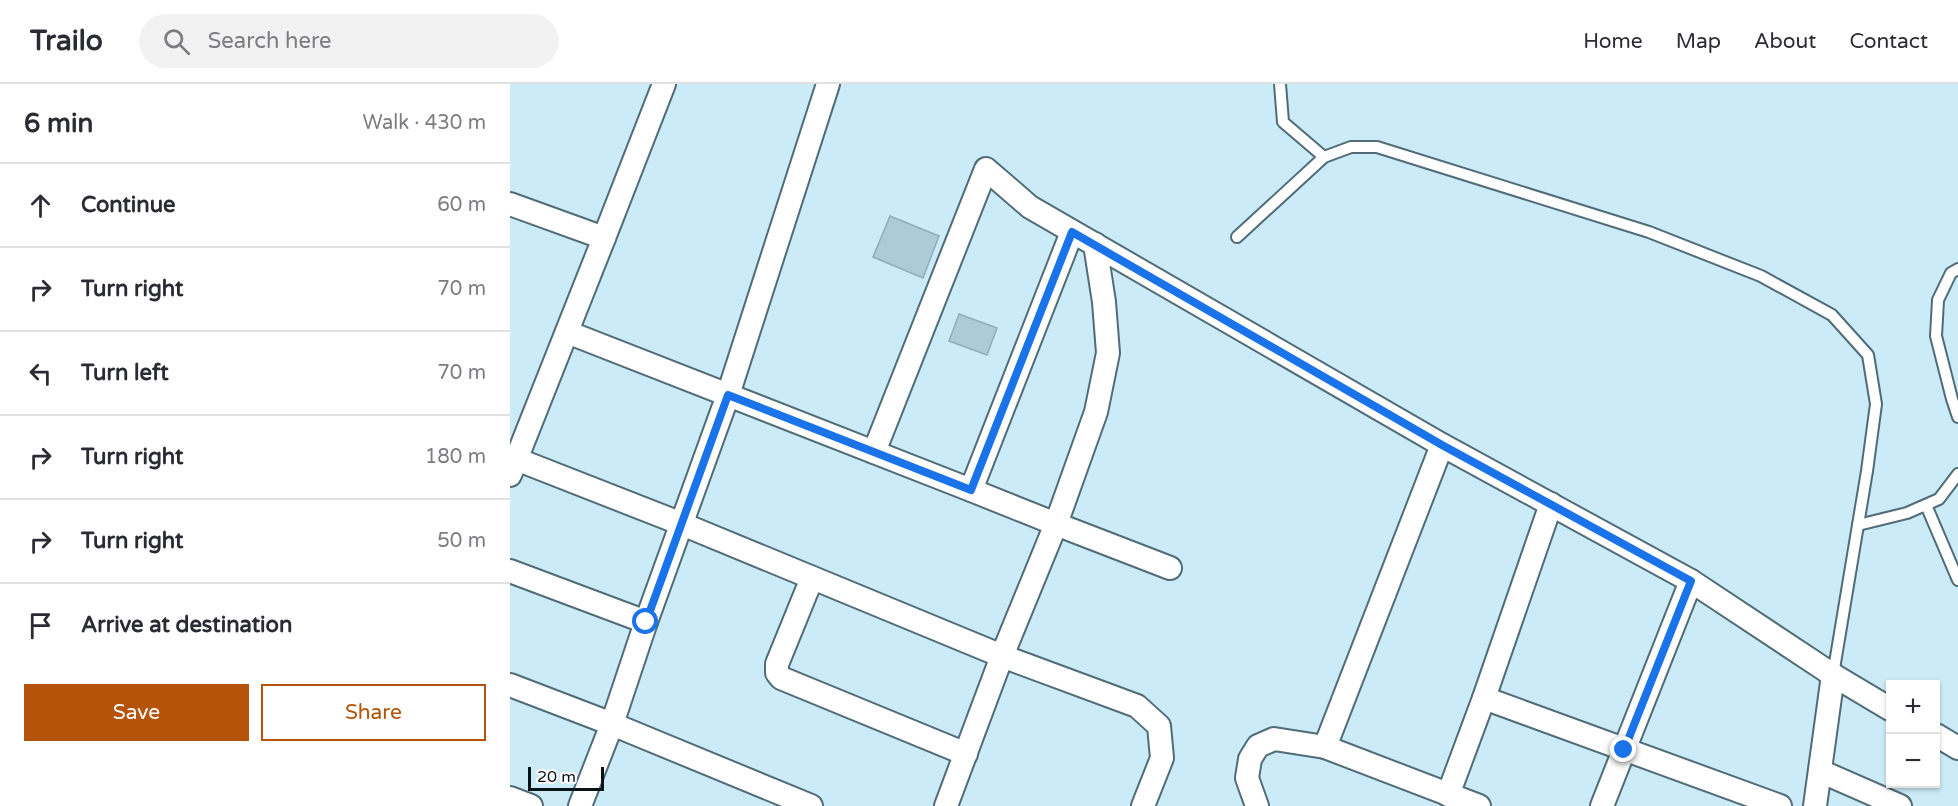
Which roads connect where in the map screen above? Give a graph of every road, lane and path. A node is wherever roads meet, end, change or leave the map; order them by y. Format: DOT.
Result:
graph roads {
  1 [pos="664,84"];
  2 [pos="828,84"];
  3 [pos="1281,84"];
  4 [pos="1324,157"];
  5 [pos="510,204"];
  6 [pos="1072,232"];
  7 [pos="1237,237"];
  8 [pos="604,238"];
  9 [pos="1095,244"];
  10 [pos="1958,269"];
  11 [pos="567,332"];
  12 [pos="728,395"];
  13 [pos="1958,417"];
  14 [pos="1442,445"];
  15 [pos="874,452"];
  16 [pos="513,467"];
  17 [pos="1958,474"];
  18 [pos="971,490"];
  19 [pos="1551,504"];
  20 [pos="1926,505"];
  21 [pos="682,524"];
  22 [pos="1056,524"];
  23 [pos="1858,525"];
  24 [pos="1170,568"];
  25 [pos="510,570"];
  26 [pos="812,578"];
  27 [pos="1958,580"];
  28 [pos="1691,581"];
  29 [pos="646,622"];
  30 [pos="1002,656"];
  31 [pos="1833,675"];
  32 [pos="510,685"];
  33 [pos="1484,698"];
  34 [pos="1886,706"];
  35 [pos="612,724"];
  36 [pos="1940,738"];
  37 [pos="1325,747"];
  38 [pos="1958,748"];
  39 [pos="1624,750"];
  40 [pos="966,754"];
  41 [pos="1820,771"];
  42 [pos="1448,795"];
  43 [pos="510,798"];
  44 [pos="531,806"];
  45 [pos="580,806"];
  46 [pos="811,806"];
  47 [pos="946,806"];
  48 [pos="1143,806"];
  49 [pos="1257,806"];
  50 [pos="1479,806"];
  51 [pos="1602,806"];
  52 [pos="1780,806"];
  53 [pos="1815,806"];
  54 [pos="1900,806"];
  1 -- 8 [label="street"];
  2 -- 12 [label="street"];
  3 -- 4 [label="lane"];
  4 -- 7 [label="lane"];
  4 -- 23 [label="lane"];
  5 -- 8 [label="street"];
  6 -- 9 [label="street"];
  6 -- 15 [label="street"];
  6 -- 18 [label="street"];
  8 -- 11 [label="street"];
  9 -- 14 [label="street"];
  9 -- 22 [label="street"];
  10 -- 13 [label="lane"];
  11 -- 12 [label="street"];
  11 -- 16 [label="street"];
  12 -- 15 [label="street"];
  12 -- 21 [label="street"];
  14 -- 19 [label="street"];
  14 -- 37 [label="street"];
  15 -- 18 [label="street"];
  16 -- 21 [label="street"];
  17 -- 20 [label="lane"];
  18 -- 22 [label="street"];
  19 -- 28 [label="street"];
  19 -- 33 [label="street"];
  20 -- 23 [label="lane"];
  20 -- 27 [label="lane"];
  21 -- 26 [label="street"];
  21 -- 29 [label="street"];
  22 -- 24 [label="street"];
  22 -- 30 [label="street"];
  23 -- 31 [label="lane"];
  25 -- 29 [label="street"];
  26 -- 30 [label="street"];
  26 -- 40 [label="street"];
  28 -- 31 [label="street"];
  28 -- 39 [label="street"];
  29 -- 35 [label="street"];
  30 -- 40 [label="street"];
  30 -- 48 [label="street"];
  31 -- 34 [label="street"];
  31 -- 41 [label="street"];
  32 -- 35 [label="street"];
  33 -- 39 [label="street"];
  33 -- 42 [label="street"];
  35 -- 45 [label="street"];
  35 -- 46 [label="street"];
  36 -- 38 [label="street"];
  37 -- 42 [label="street"];
  37 -- 49 [label="street"];
  39 -- 51 [label="street"];
  39 -- 52 [label="street"];
  40 -- 47 [label="street"];
  41 -- 53 [label="street"];
  41 -- 54 [label="street"];
  42 -- 50 [label="street"];
  43 -- 44 [label="street"];
}
